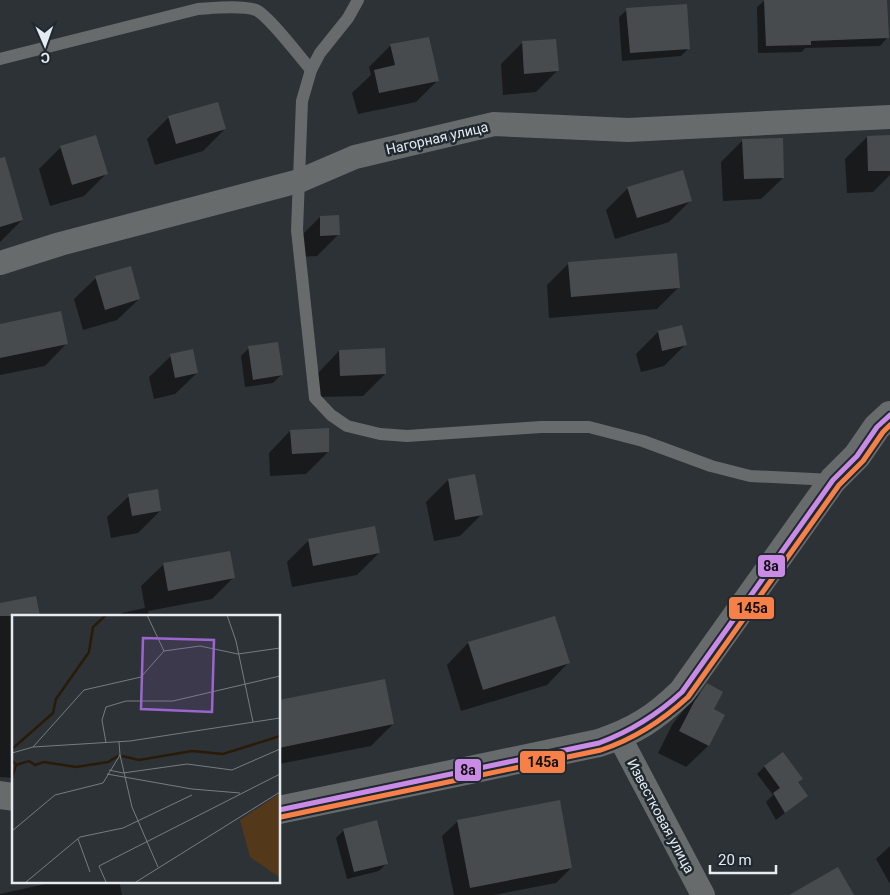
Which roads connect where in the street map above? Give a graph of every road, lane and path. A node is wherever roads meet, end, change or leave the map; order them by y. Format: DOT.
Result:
graph roads {
  1 [pos="358,0"];
  2 [pos="0,59"];
  3 [pos="311,70"];
  4 [pos="890,116"];
  5 [pos="299,181"];
  6 [pos="0,263"];
  7 [pos="890,415"];
  8 [pos="833,480"];
  9 [pos="619,736"];
  10 [pos="280,810"];
  11 [pos="703,895"];
  1 -- 3 [label="lane"];
  2 -- 3 [label="lane"];
  3 -- 5 [label="lane"];
  4 -- 5 [label="street, Нагорная улица"];
  5 -- 6 [label="street, Нагорная улица"];
  5 -- 8 [label="lane"];
  7 -- 8 [label="street"];
  8 -- 9 [label="street"];
  9 -- 10 [label="street"];
  9 -- 11 [label="street, Известковая улица"];
}
